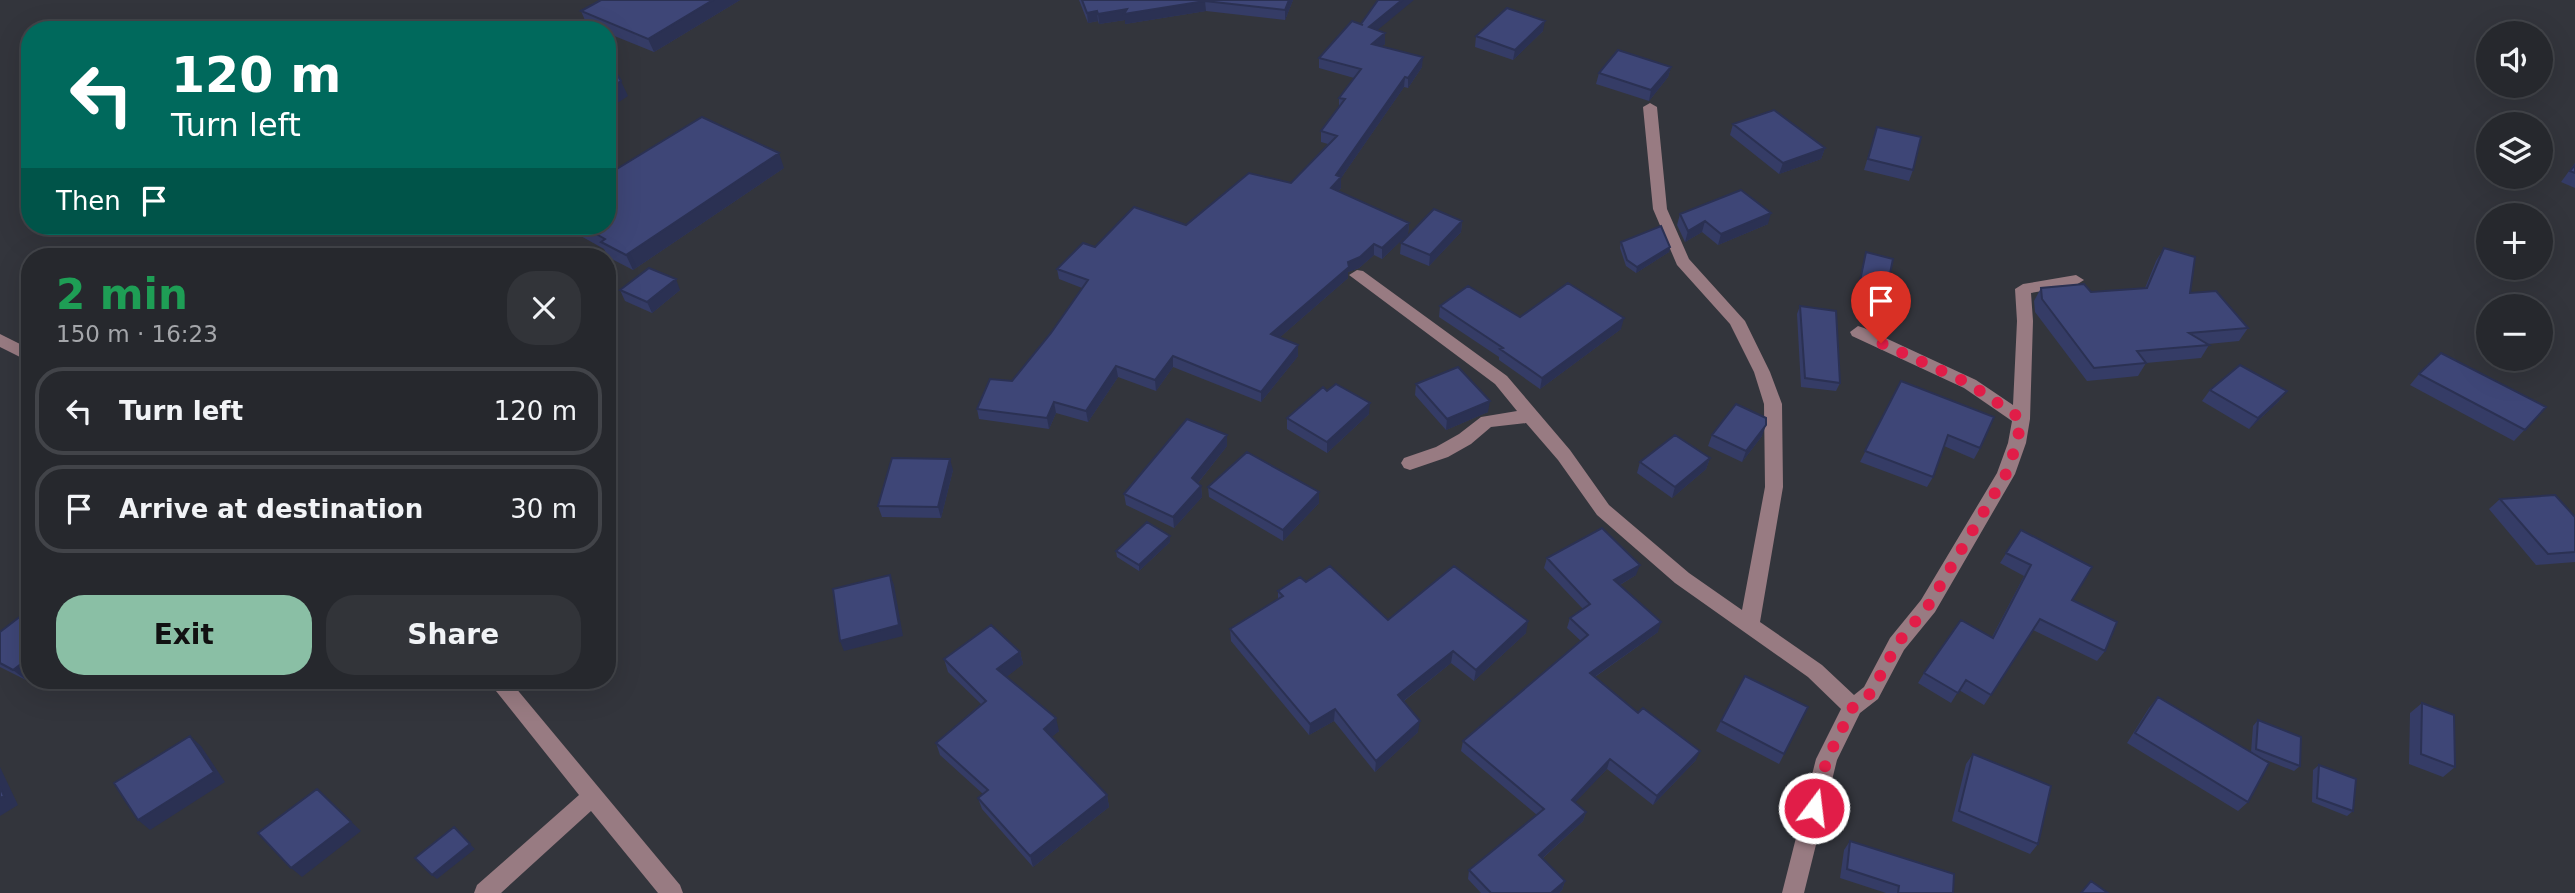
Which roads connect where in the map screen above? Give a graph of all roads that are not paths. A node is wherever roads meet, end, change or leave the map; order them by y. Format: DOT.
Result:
graph roads {
  1 [pos="1650,107"];
  2 [pos="1357,275"];
  3 [pos="2076,281"];
  4 [pos="1858,332"];
  5 [pos="0,340"];
  6 [pos="21,351"];
  7 [pos="1530,416"];
  8 [pos="2021,419"];
  9 [pos="1410,463"];
  10 [pos="1749,626"];
  11 [pos="505,689"];
  12 [pos="1853,707"];
  13 [pos="593,796"];
  14 [pos="485,893"];
  15 [pos="672,893"];
  16 [pos="1793,893"];
  1 -- 10 [label="street"];
  2 -- 7 [label="street"];
  3 -- 8 [label="street"];
  4 -- 8 [label="street"];
  5 -- 6 [label="street"];
  7 -- 9 [label="street"];
  7 -- 10 [label="street"];
  8 -- 12 [label="street"];
  10 -- 12 [label="street"];
  11 -- 13 [label="street"];
  12 -- 16 [label="street"];
  13 -- 14 [label="street"];
  13 -- 15 [label="street"];
}
